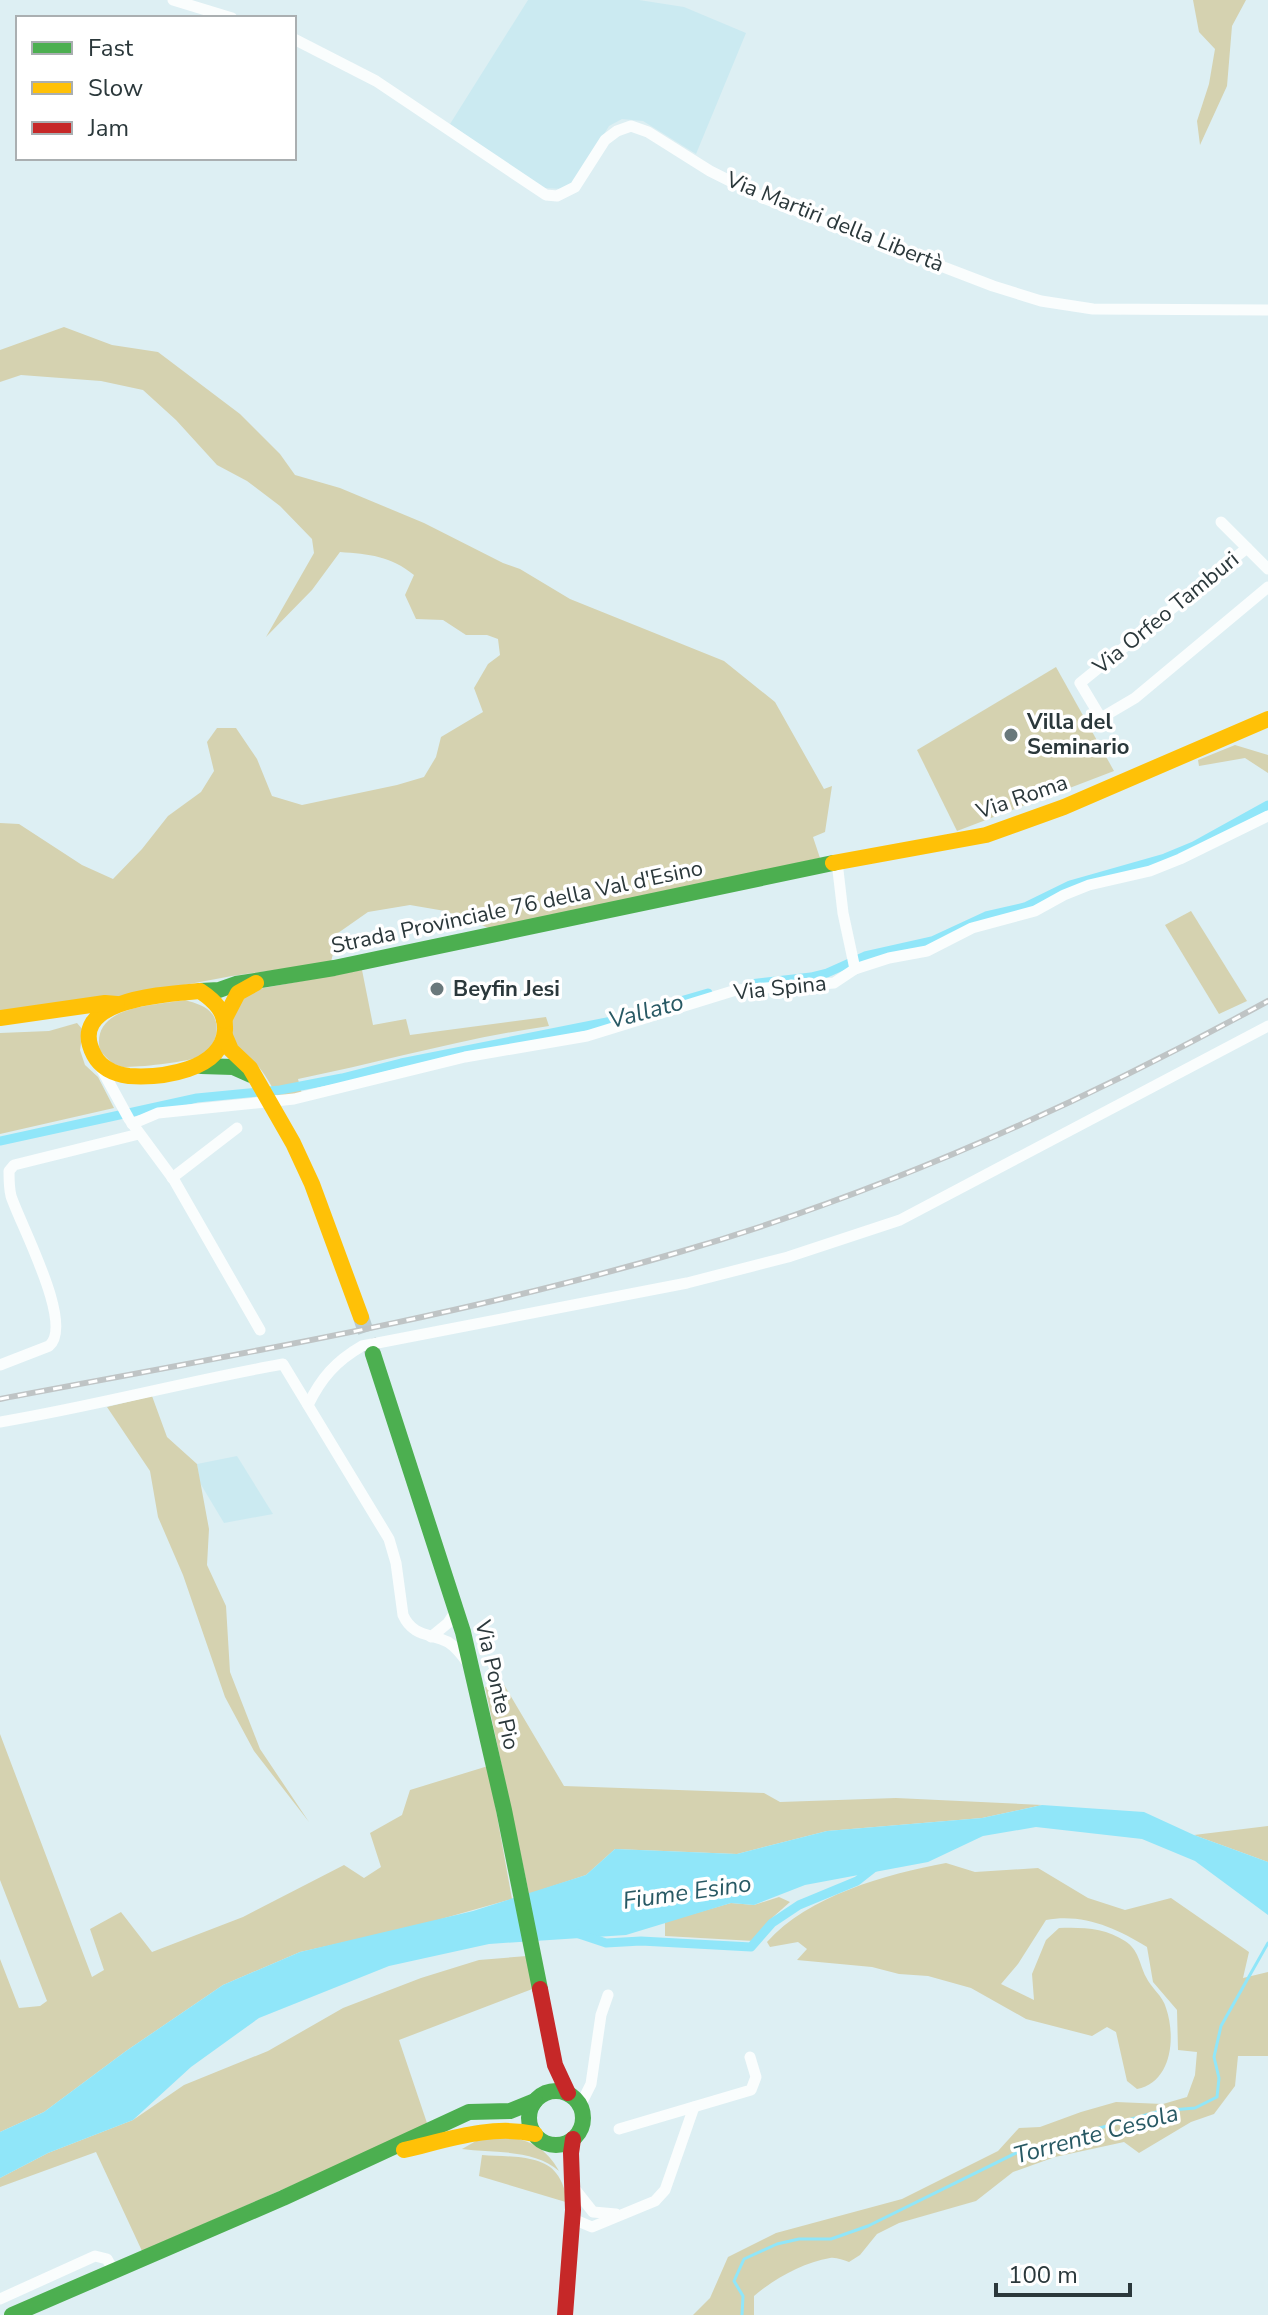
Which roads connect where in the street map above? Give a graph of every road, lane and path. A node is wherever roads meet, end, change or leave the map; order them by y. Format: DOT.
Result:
graph roads {
  1 [pos="173,0"];
  2 [pos="225,16"];
  3 [pos="296,40"];
  4 [pos="1268,310"];
  5 [pos="1221,522"];
  6 [pos="1247,548"];
  7 [pos="1268,569"];
  8 [pos="1268,587"];
  9 [pos="1268,719"];
  10 [pos="1268,816"];
  11 [pos="837,862"];
  12 [pos="779,875"];
  13 [pos="854,964"];
  14 [pos="263,979"];
  15 [pos="200,991"];
  16 [pos="119,1004"];
  17 [pos="39,1014"];
  18 [pos="0,1018"];
  19 [pos="1268,1026"];
  20 [pos="92,1027"];
  21 [pos="225,1028"];
  22 [pos="100,1066"];
  23 [pos="195,1067"];
  24 [pos="134,1076"];
  25 [pos="263,1090"];
  26 [pos="121,1105"];
  27 [pos="133,1126"];
  28 [pos="237,1128"];
  29 [pos="172,1178"];
  30 [pos="361,1317"];
  31 [pos="260,1330"];
  32 [pos="373,1354"];
  33 [pos="0,1365"];
  34 [pos="308,1405"];
  35 [pos="0,1422"];
  36 [pos="457,1609"];
  37 [pos="463,1632"];
  38 [pos="430,1637"];
  39 [pos="448,1642"];
  40 [pos="471,1669"];
  41 [pos="608,1995"];
  42 [pos="549,2034"];
  43 [pos="750,2057"];
  44 [pos="577,2097"];
  45 [pos="537,2099"];
  46 [pos="694,2107"];
  47 [pos="619,2129"];
  48 [pos="540,2138"];
  49 [pos="573,2139"];
  50 [pos="360,2163"];
  51 [pos="574,2187"];
  52 [pos="625,2213"];
  53 [pos="573,2219"];
  54 [pos="592,2227"];
  55 [pos="572,2247"];
  56 [pos="113,2270"];
  57 [pos="0,2299"];
  58 [pos="12,2315"];
  59 [pos="565,2315"];
  1 -- 2 [label="street"];
  3 -- 4 [label="street, Via Martiri della Libertà"];
  5 -- 6 [label="street"];
  6 -- 7 [label="street"];
  6 -- 8 [label="street, Via Orfeo Tamburi"];
  9 -- 11 [label="main road, Via Roma"];
  10 -- 13 [label="street, Via Spina"];
  11 -- 12 [label="main road, Via Roma"];
  11 -- 13 [label="street"];
  12 -- 14 [label="main road, Strada Provinciale 76 della Val d'Esino"];
  13 -- 25 [label="street, Via Spina"];
  14 -- 15 [label="main road, Strada Provinciale 76 della Val d'Esino"];
  14 -- 21 [label="main road, Strada Provinciale 76 della Val d'Esino"];
  15 -- 16 [label="main road, Strada Provinciale 76 della Val d'Esino"];
  15 -- 21 [label="main road"];
  16 -- 17 [label="main road, Strada Provinciale 76 della Val d'Esino"];
  16 -- 20 [label="main road"];
  17 -- 18 [label="main road"];
  17 -- 20 [label="main road"];
  19 -- 34 [label="street"];
  20 -- 22 [label="main road"];
  21 -- 23 [label="main road, Strada Provinciale 76 della Val d'Esino"];
  21 -- 25 [label="main road"];
  22 -- 24 [label="main road"];
  22 -- 26 [label="street"];
  23 -- 24 [label="main road"];
  23 -- 25 [label="main road"];
  24 -- 26 [label="street"];
  25 -- 27 [label="street, Via Spina"];
  25 -- 30 [label="main road"];
  26 -- 27 [label="street"];
  27 -- 29 [label="street"];
  27 -- 33 [label="street, Via Spina"];
  28 -- 29 [label="street"];
  29 -- 31 [label="street"];
  32 -- 36 [label="main road, Via Ponte Pio"];
  34 -- 35 [label="street"];
  34 -- 38 [label="street"];
  36 -- 37 [label="main road, Via Ponte Pio"];
  36 -- 38 [label="street"];
  37 -- 38 [label="street"];
  37 -- 39 [label="street"];
  37 -- 40 [label="main road, Via Ponte Pio"];
  38 -- 39 [label="street"];
  39 -- 40 [label="street"];
  40 -- 42 [label="main road, Via Ponte Pio"];
  41 -- 44 [label="street"];
  42 -- 44 [label="main road, Via Ponte Pio"];
  42 -- 45 [label="main road, Via Ponte Pio"];
  43 -- 46 [label="street"];
  44 -- 45 [label="main road"];
  44 -- 49 [label="main road"];
  45 -- 48 [label="main road, Via Ponte Pio"];
  45 -- 50 [label="main road"];
  46 -- 47 [label="street"];
  46 -- 52 [label="street"];
  48 -- 49 [label="main road"];
  48 -- 50 [label="main road"];
  48 -- 51 [label="main road"];
  49 -- 51 [label="main road"];
  50 -- 56 [label="main road"];
  51 -- 52 [label="street"];
  51 -- 53 [label="main road"];
  52 -- 54 [label="street"];
  53 -- 54 [label="street"];
  53 -- 55 [label="main road"];
  54 -- 55 [label="street"];
  55 -- 59 [label="main road"];
  56 -- 57 [label="street"];
  56 -- 58 [label="main road"];
}
